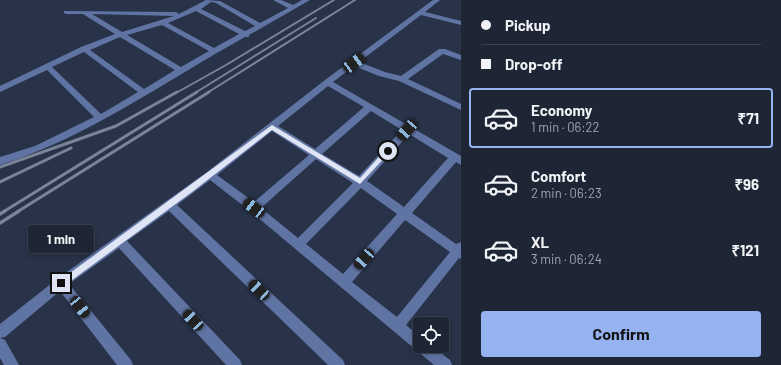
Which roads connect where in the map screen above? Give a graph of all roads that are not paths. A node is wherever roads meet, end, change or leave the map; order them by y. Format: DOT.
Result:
graph roads {
  1 [pos="276,0"];
  2 [pos="307,0"];
  3 [pos="437,0"];
  4 [pos="215,1"];
  5 [pos="293,8"];
  6 [pos="197,9"];
  7 [pos="66,12"];
  8 [pos="85,13"];
  9 [pos="422,13"];
  10 [pos="184,14"];
  11 [pos="162,22"];
  12 [pos="461,24"];
  13 [pos="261,26"];
  14 [pos="122,35"];
  15 [pos="246,35"];
  16 [pos="84,49"];
  17 [pos="214,51"];
  18 [pos="461,58"];
  19 [pos="354,63"];
  20 [pos="48,66"];
  21 [pos="182,71"];
  22 [pos="402,78"];
  23 [pos="328,82"];
  24 [pos="0,89"];
  25 [pos="144,93"];
  26 [pos="370,107"];
  27 [pos="461,107"];
  28 [pos="100,118"];
  29 [pos="272,127"];
  30 [pos="407,130"];
  31 [pos="316,154"];
  32 [pos="457,160"];
  33 [pos="0,161"];
  34 [pos="210,175"];
  35 [pos="360,182"];
  36 [pos="169,204"];
  37 [pos="254,208"];
  38 [pos="404,214"];
  39 [pos="119,240"];
  40 [pos="298,245"];
  41 [pos="460,251"];
  42 [pos="344,282"];
  43 [pos="61,283"];
  44 [pos="397,327"];
  45 [pos="0,332"];
  46 [pos="413,340"];
  47 [pos="0,345"];
  48 [pos="429,353"];
  49 [pos="12,365"];
  50 [pos="126,365"];
  51 [pos="235,365"];
  52 [pos="338,365"];
  53 [pos="445,365"];
  1 -- 5 [label="street"];
  2 -- 5 [label="street"];
  3 -- 9 [label="street"];
  4 -- 6 [label="street"];
  4 -- 13 [label="street"];
  5 -- 13 [label="street"];
  6 -- 10 [label="street"];
  6 -- 15 [label="street"];
  7 -- 8 [label="street"];
  8 -- 10 [label="street"];
  8 -- 14 [label="street"];
  9 -- 12 [label="street"];
  9 -- 19 [label="street"];
  10 -- 11 [label="street"];
  11 -- 14 [label="street"];
  11 -- 17 [label="street"];
  13 -- 15 [label="street"];
  14 -- 16 [label="street"];
  14 -- 21 [label="street"];
  15 -- 17 [label="street"];
  16 -- 20 [label="street"];
  16 -- 25 [label="street"];
  17 -- 21 [label="street"];
  18 -- 22 [label="street"];
  19 -- 22 [label="street"];
  19 -- 23 [label="street"];
  20 -- 24 [label="street"];
  20 -- 28 [label="street"];
  21 -- 25 [label="street"];
  22 -- 27 [label="street"];
  23 -- 26 [label="street"];
  23 -- 29 [label="street"];
  25 -- 28 [label="street"];
  26 -- 30 [label="street"];
  26 -- 31 [label="street"];
  28 -- 33 [label="street"];
  29 -- 31 [label="street"];
  29 -- 34 [label="street"];
  30 -- 32 [label="street"];
  30 -- 35 [label="street"];
  31 -- 35 [label="street"];
  31 -- 37 [label="street"];
  32 -- 38 [label="street"];
  34 -- 36 [label="street"];
  34 -- 37 [label="street"];
  35 -- 38 [label="street"];
  35 -- 40 [label="street"];
  36 -- 39 [label="street"];
  36 -- 52 [label="street"];
  37 -- 40 [label="street"];
  38 -- 41 [label="street"];
  38 -- 42 [label="street"];
  39 -- 43 [label="street"];
  39 -- 51 [label="street"];
  40 -- 42 [label="street"];
  41 -- 44 [label="street"];
  42 -- 44 [label="street"];
  43 -- 45 [label="street"];
  43 -- 50 [label="street"];
  44 -- 46 [label="street"];
  47 -- 49 [label="street"];
  48 -- 53 [label="street"];
}
